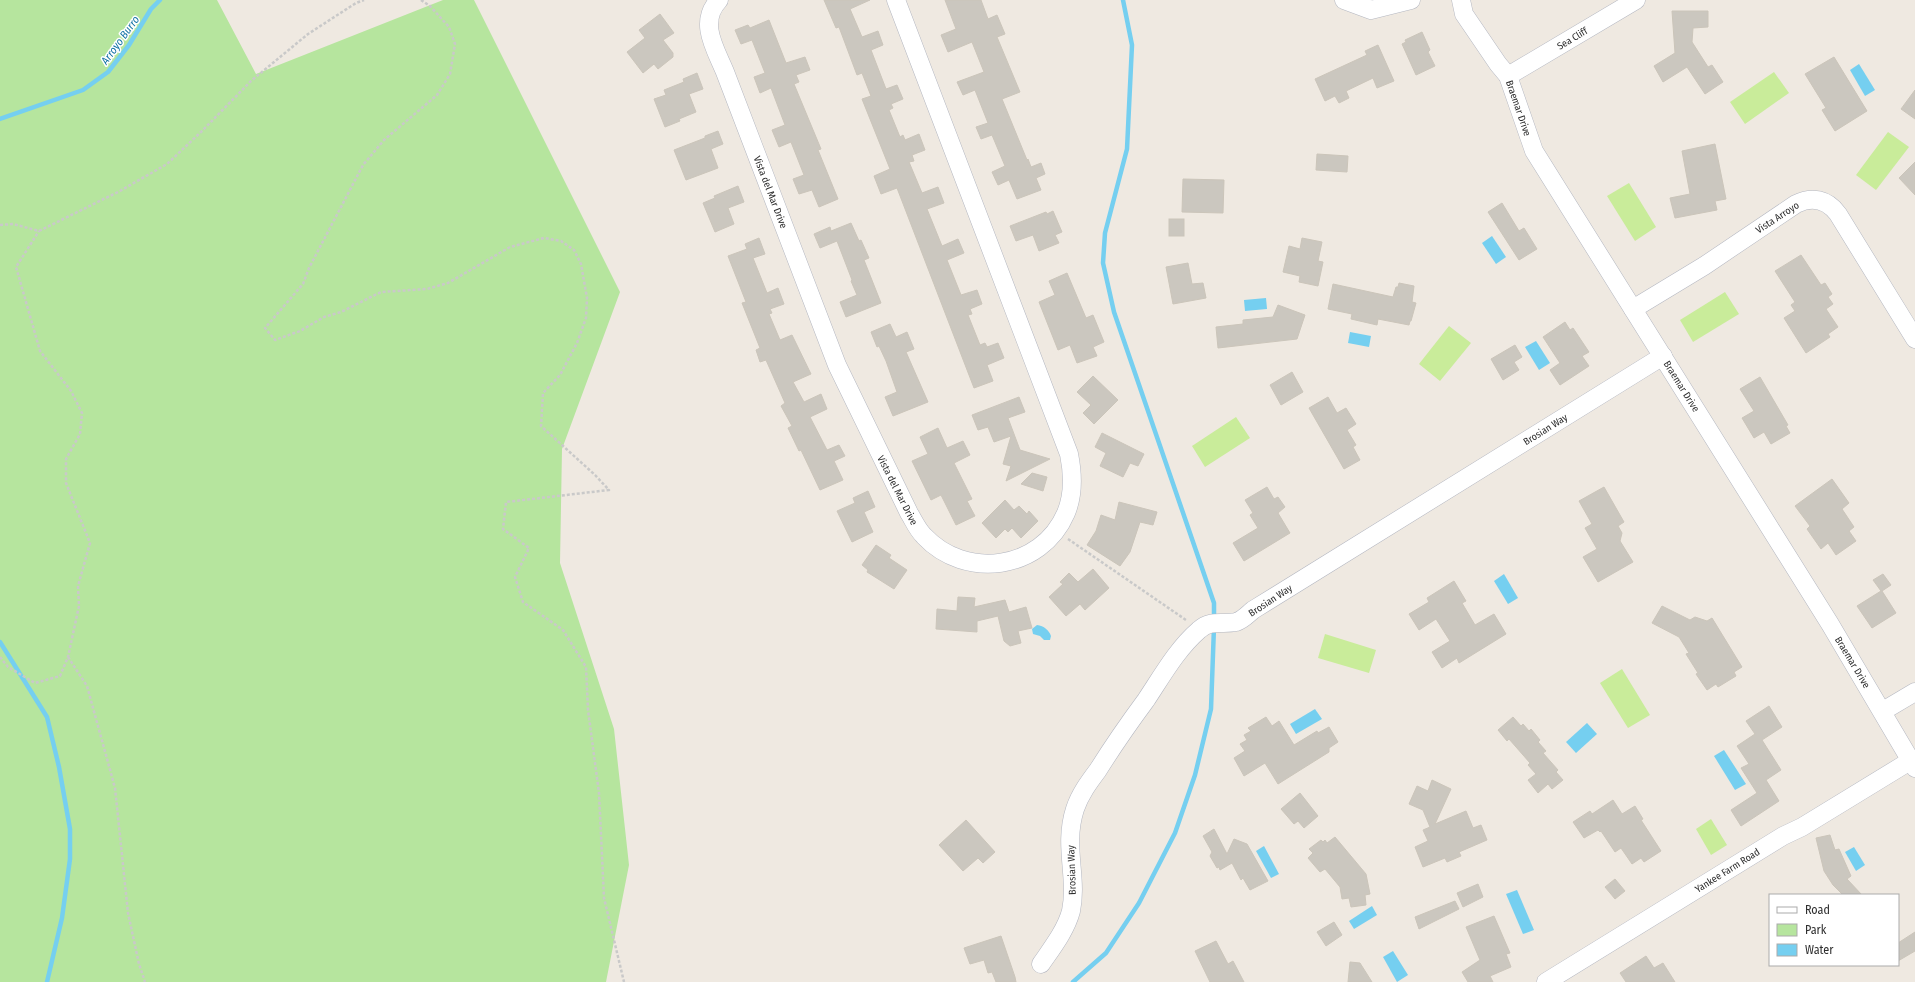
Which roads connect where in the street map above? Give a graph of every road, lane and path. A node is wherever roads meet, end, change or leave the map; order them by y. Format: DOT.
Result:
graph roads {
  1 [pos="364,0"];
  2 [pos="421,0"];
  3 [pos="719,0"];
  4 [pos="896,0"];
  5 [pos="1344,0"];
  6 [pos="1411,0"];
  7 [pos="1636,0"];
  8 [pos="1458,2"];
  9 [pos="1508,76"];
  10 [pos="0,225"];
  11 [pos="39,231"];
  12 [pos="1633,309"];
  13 [pos="1915,339"];
  14 [pos="1663,356"];
  15 [pos="1056,531"];
  16 [pos="1200,629"];
  17 [pos="0,657"];
  18 [pos="68,657"];
  19 [pos="1915,692"];
  20 [pos="1883,712"];
  21 [pos="1913,765"];
  22 [pos="1041,964"];
  23 [pos="145,982"];
  24 [pos="624,982"];
  25 [pos="1546,982"];
  1 -- 11 [label="path"];
  2 -- 24 [label="path"];
  3 -- 15 [label="street, Vista del Mar Drive"];
  4 -- 15 [label="street, Vista del Mar Drive"];
  5 -- 6 [label="street"];
  7 -- 9 [label="street, Sea Cliff"];
  8 -- 9 [label="street, Braemar Drive"];
  9 -- 12 [label="street, Braemar Drive"];
  10 -- 11 [label="path"];
  11 -- 18 [label="path"];
  12 -- 13 [label="street, Vista Arroyo"];
  12 -- 14 [label="street, Braemar Drive"];
  14 -- 16 [label="street, Brosian Way"];
  14 -- 20 [label="street, Braemar Drive"];
  15 -- 16 [label="path"];
  16 -- 22 [label="street, Brosian Way"];
  17 -- 18 [label="path"];
  18 -- 23 [label="path"];
  19 -- 20 [label="street"];
  20 -- 21 [label="street, Braemar Drive"];
  21 -- 25 [label="street, Yankee Farm Road"];
}
